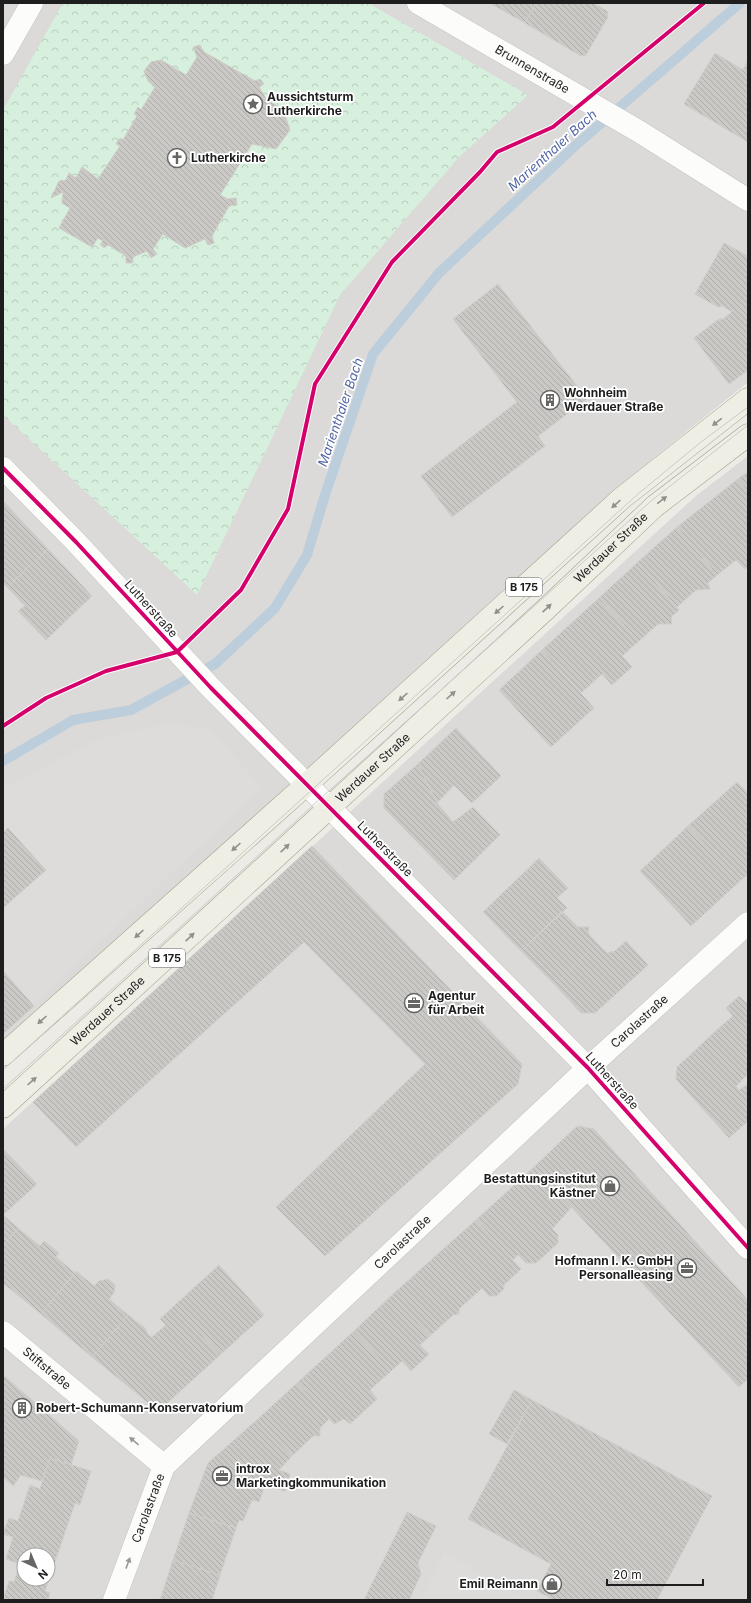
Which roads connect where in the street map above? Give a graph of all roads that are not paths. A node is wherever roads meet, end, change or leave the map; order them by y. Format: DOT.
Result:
graph roads {
  1 [pos="32,3"];
  2 [pos="418,3"];
  3 [pos="3,54"];
  4 [pos="748,200"];
  5 [pos="748,399"];
  6 [pos="748,435"];
  7 [pos="3,468"];
  8 [pos="307,784"];
  9 [pos="329,807"];
  10 [pos="748,923"];
  11 [pos="3,1055"];
  12 [pos="588,1068"];
  13 [pos="3,1107"];
  14 [pos="748,1248"];
  15 [pos="3,1332"];
  16 [pos="164,1466"];
  17 [pos="114,1600"];
  1 -- 3 [label="street"];
  2 -- 4 [label="street, Brunnenstraße"];
  5 -- 8 [label="main road, B 175, one-way"];
  9 -- 6 [label="main road, Werdauer Straße / B 175, one-way"];
  7 -- 8 [label="street, Lutherstraße"];
  8 -- 9 [label="street, Lutherstraße"];
  8 -- 11 [label="main road, B 175, one-way"];
  9 -- 12 [label="street, Lutherstraße"];
  13 -- 9 [label="main road, Werdauer Straße / B 175, one-way"];
  10 -- 12 [label="street, Carolastraße"];
  12 -- 14 [label="street, Lutherstraße"];
  12 -- 16 [label="street, Carolastraße"];
  16 -- 15 [label="street, Stiftstraße, one-way"];
  17 -- 16 [label="street, Carolastraße, one-way"];
}
